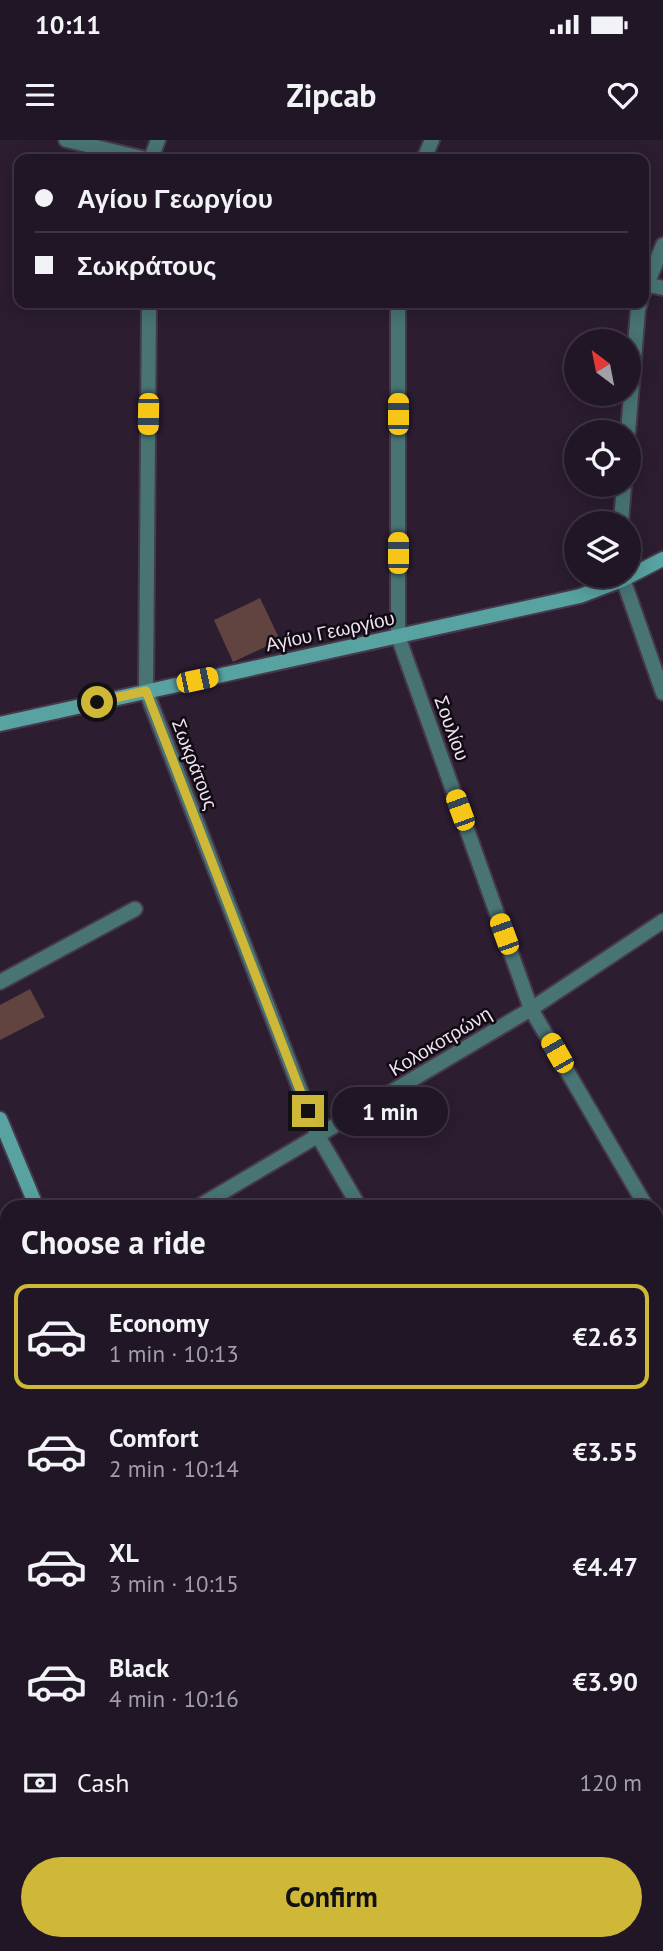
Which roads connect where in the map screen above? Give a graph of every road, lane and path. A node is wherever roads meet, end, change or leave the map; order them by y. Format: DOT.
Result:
graph roads {
  1 [pos="66,140"];
  2 [pos="127,154"];
  3 [pos="663,245"];
  4 [pos="649,278"];
  5 [pos="149,308"];
  6 [pos="398,308"];
  7 [pos="639,308"];
  8 [pos="629,420"];
  9 [pos="663,559"];
  10 [pos="641,569"];
  11 [pos="599,588"];
  12 [pos="626,588"];
  13 [pos="398,636"];
  14 [pos="146,691"];
  15 [pos="663,693"];
  16 [pos="0,724"];
  17 [pos="135,909"];
  18 [pos="663,921"];
  19 [pos="0,982"];
  20 [pos="531,1009"];
  21 [pos="0,1119"];
  22 [pos="318,1136"];
  23 [pos="34,1200"];
  24 [pos="210,1200"];
  25 [pos="355,1200"];
  26 [pos="643,1200"];
  1 -- 2 [label="street"];
  3 -- 4 [label="street"];
  5 -- 14 [label="street, Σωκράτους"];
  6 -- 13 [label="street, Σουλίου"];
  7 -- 8 [label="street"];
  9 -- 10 [label="street, Αγίου Γεωργίου"];
  11 -- 13 [label="street, Αγίου Γεωργίου"];
  12 -- 15 [label="street"];
  13 -- 14 [label="street, Αγίου Γεωργίου"];
  13 -- 20 [label="street, Σουλίου"];
  14 -- 16 [label="street, Αγίου Γεωργίου"];
  14 -- 22 [label="street, Σωκράτους"];
  17 -- 19 [label="street"];
  18 -- 20 [label="street, Κολοκοτρώνη"];
  20 -- 22 [label="street, Κολοκοτρώνη"];
  20 -- 26 [label="street, Σουλίου"];
  21 -- 23 [label="street"];
  22 -- 24 [label="street, Κολοκοτρώνη"];
  22 -- 25 [label="street, Σωκράτους"];
}
